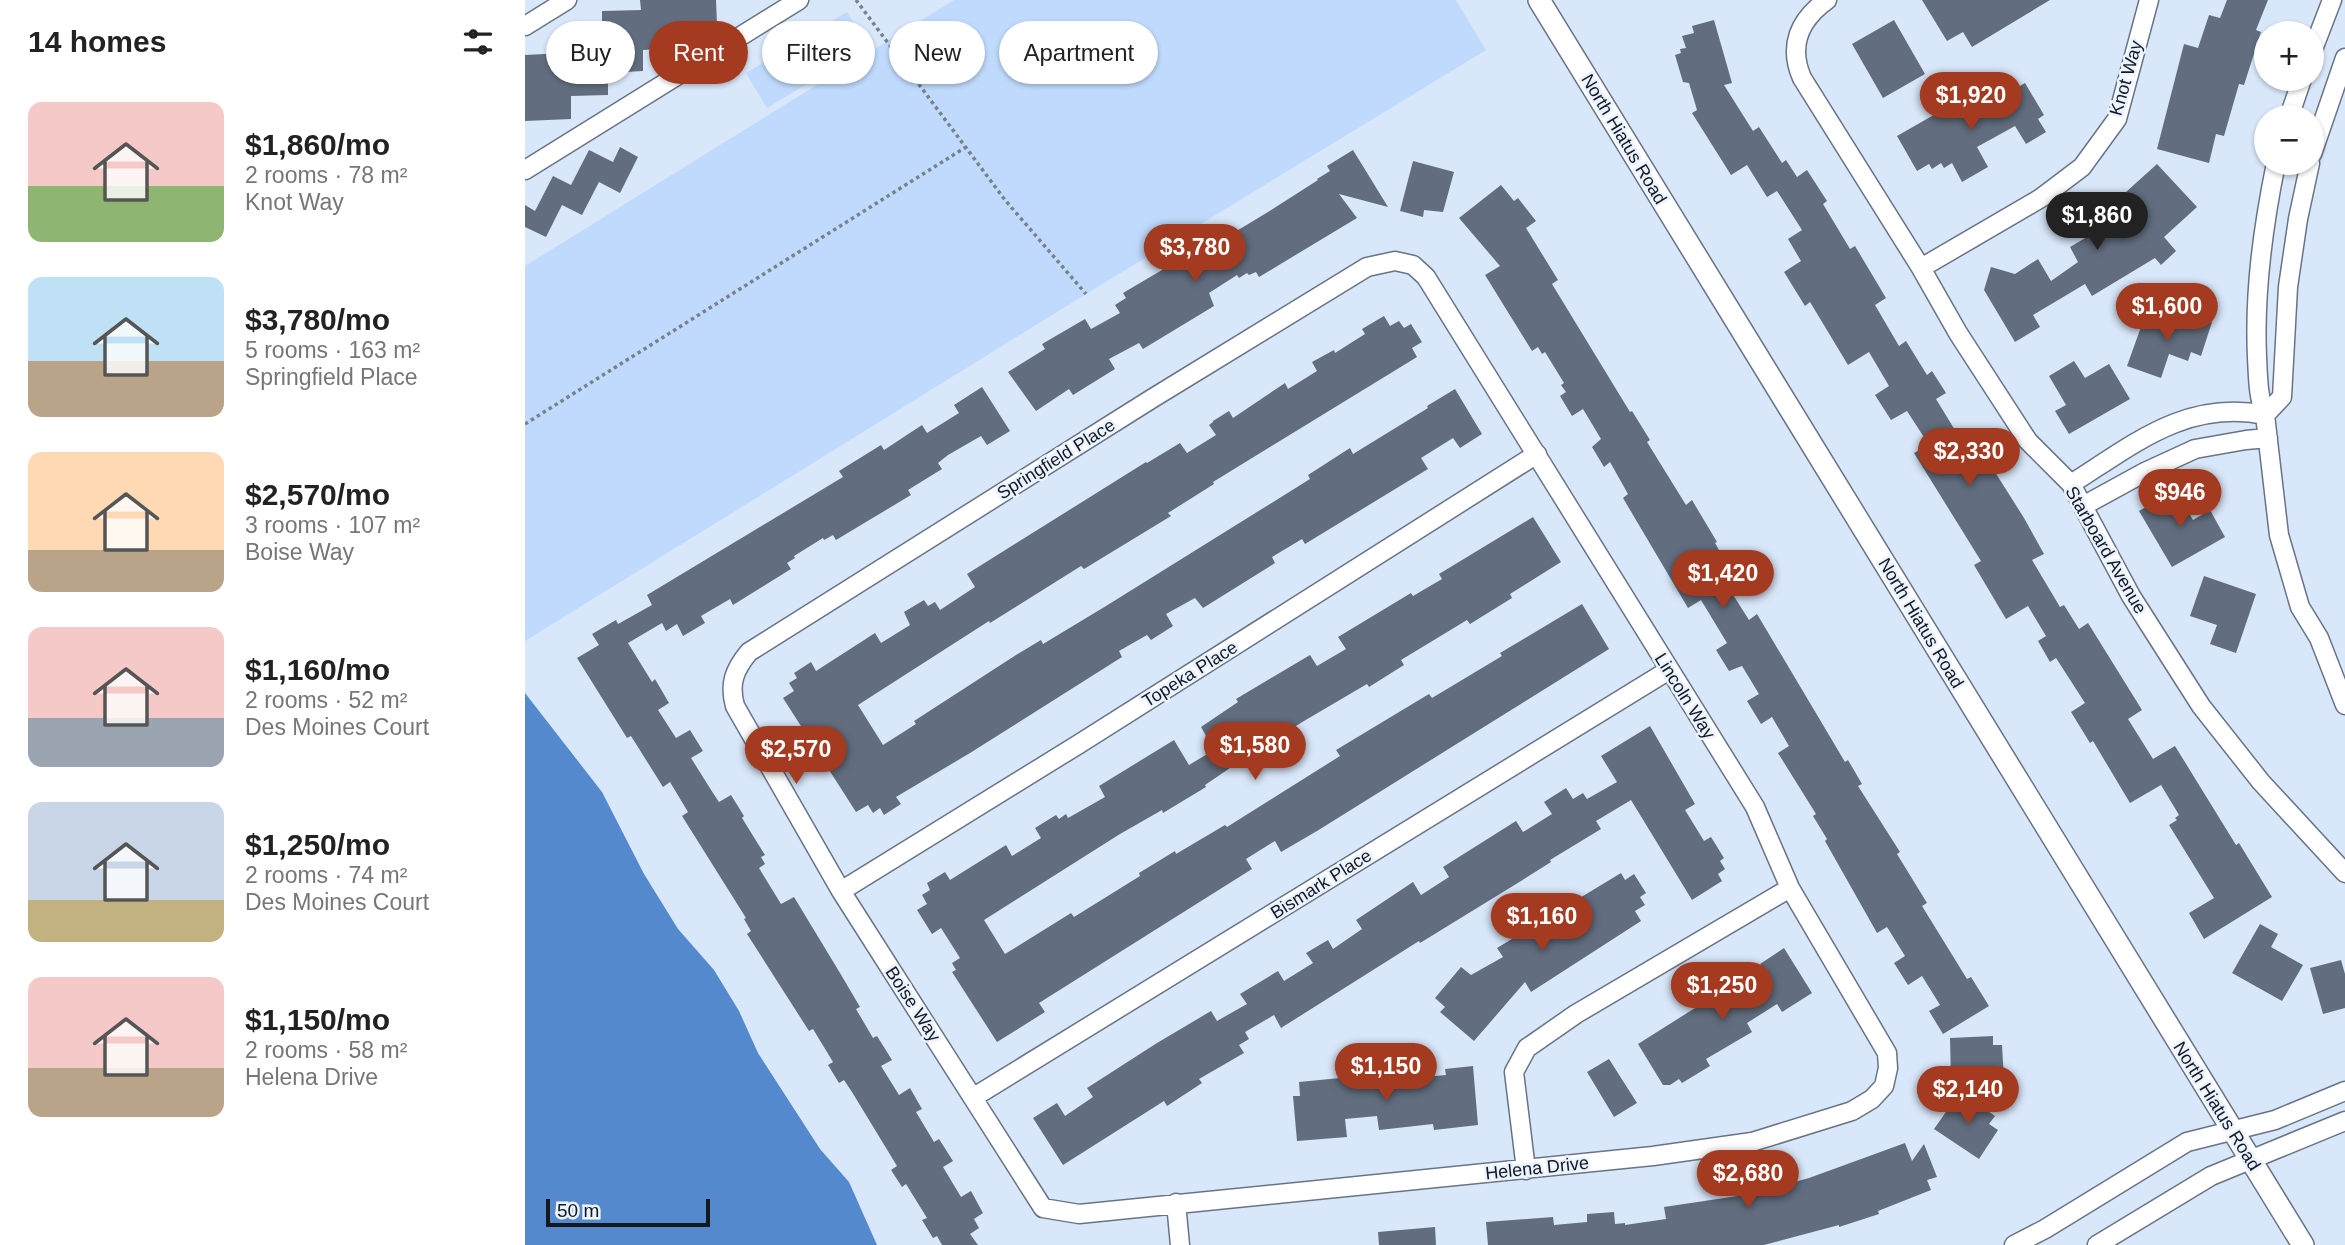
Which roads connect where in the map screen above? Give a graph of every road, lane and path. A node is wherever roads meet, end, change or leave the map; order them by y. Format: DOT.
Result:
graph roads {
  1 [pos="567,0"];
  2 [pos="800,0"];
  3 [pos="856,0"];
  4 [pos="1539,0"];
  5 [pos="1827,0"];
  6 [pos="2149,0"];
  7 [pos="2332,0"];
  8 [pos="2324,21"];
  9 [pos="525,26"];
  10 [pos="2345,58"];
  11 [pos="2324,119"];
  12 [pos="966,147"];
  13 [pos="525,170"];
  14 [pos="2273,175"];
  15 [pos="2307,175"];
  16 [pos="1395,261"];
  17 [pos="1921,268"];
  18 [pos="1086,294"];
  19 [pos="2265,415"];
  20 [pos="525,424"];
  21 [pos="2267,438"];
  22 [pos="1537,454"];
  23 [pos="2071,484"];
  24 [pos="2083,506"];
  25 [pos="1669,670"];
  26 [pos="733,678"];
  27 [pos="2345,705"];
  28 [pos="2345,873"];
  29 [pos="1790,888"];
  30 [pos="841,891"];
  31 [pos="1884,1086"];
  32 [pos="2345,1091"];
  33 [pos="974,1097"];
  34 [pos="2345,1121"];
  35 [pos="2231,1130"];
  36 [pos="2249,1159"];
  37 [pos="1525,1170"];
  38 [pos="1176,1203"];
  39 [pos="1180,1245"];
  40 [pos="2014,1245"];
  41 [pos="2097,1245"];
  42 [pos="2303,1245"];
  1 -- 9 [label="street"];
  2 -- 13 [label="street"];
  3 -- 12 [label="path"];
  4 -- 35 [label="street, North Hiatus Road"];
  5 -- 17 [label="street, Starboard Avenue"];
  6 -- 17 [label="street, Knot Way"];
  7 -- 8 [label="street"];
  10 -- 11 [label="street"];
  12 -- 18 [label="path"];
  12 -- 20 [label="path"];
  14 -- 19 [label="street"];
  15 -- 19 [label="street"];
  16 -- 22 [label="street, Lincoln Way"];
  16 -- 26 [label="street, Springfield Place"];
  17 -- 23 [label="street, Starboard Avenue"];
  19 -- 21 [label="street"];
  19 -- 23 [label="street"];
  21 -- 24 [label="street"];
  21 -- 27 [label="street"];
  22 -- 25 [label="street, Lincoln Way"];
  22 -- 30 [label="street, Topeka Place"];
  23 -- 24 [label="street, Starboard Avenue"];
  24 -- 28 [label="street, Starboard Avenue"];
  25 -- 29 [label="street, Lincoln Way"];
  25 -- 33 [label="street, Bismark Place"];
  26 -- 30 [label="street, Boise Way"];
  29 -- 31 [label="street, Lincoln Way"];
  29 -- 37 [label="street"];
  30 -- 33 [label="street, Boise Way"];
  31 -- 37 [label="street, Helena Drive"];
  32 -- 35 [label="street"];
  33 -- 38 [label="street, Boise Way"];
  34 -- 36 [label="street"];
  35 -- 36 [label="street, North Hiatus Road"];
  35 -- 40 [label="street"];
  36 -- 41 [label="street"];
  36 -- 42 [label="street, North Hiatus Road"];
  37 -- 38 [label="street, Helena Drive"];
  38 -- 39 [label="street"];
}
